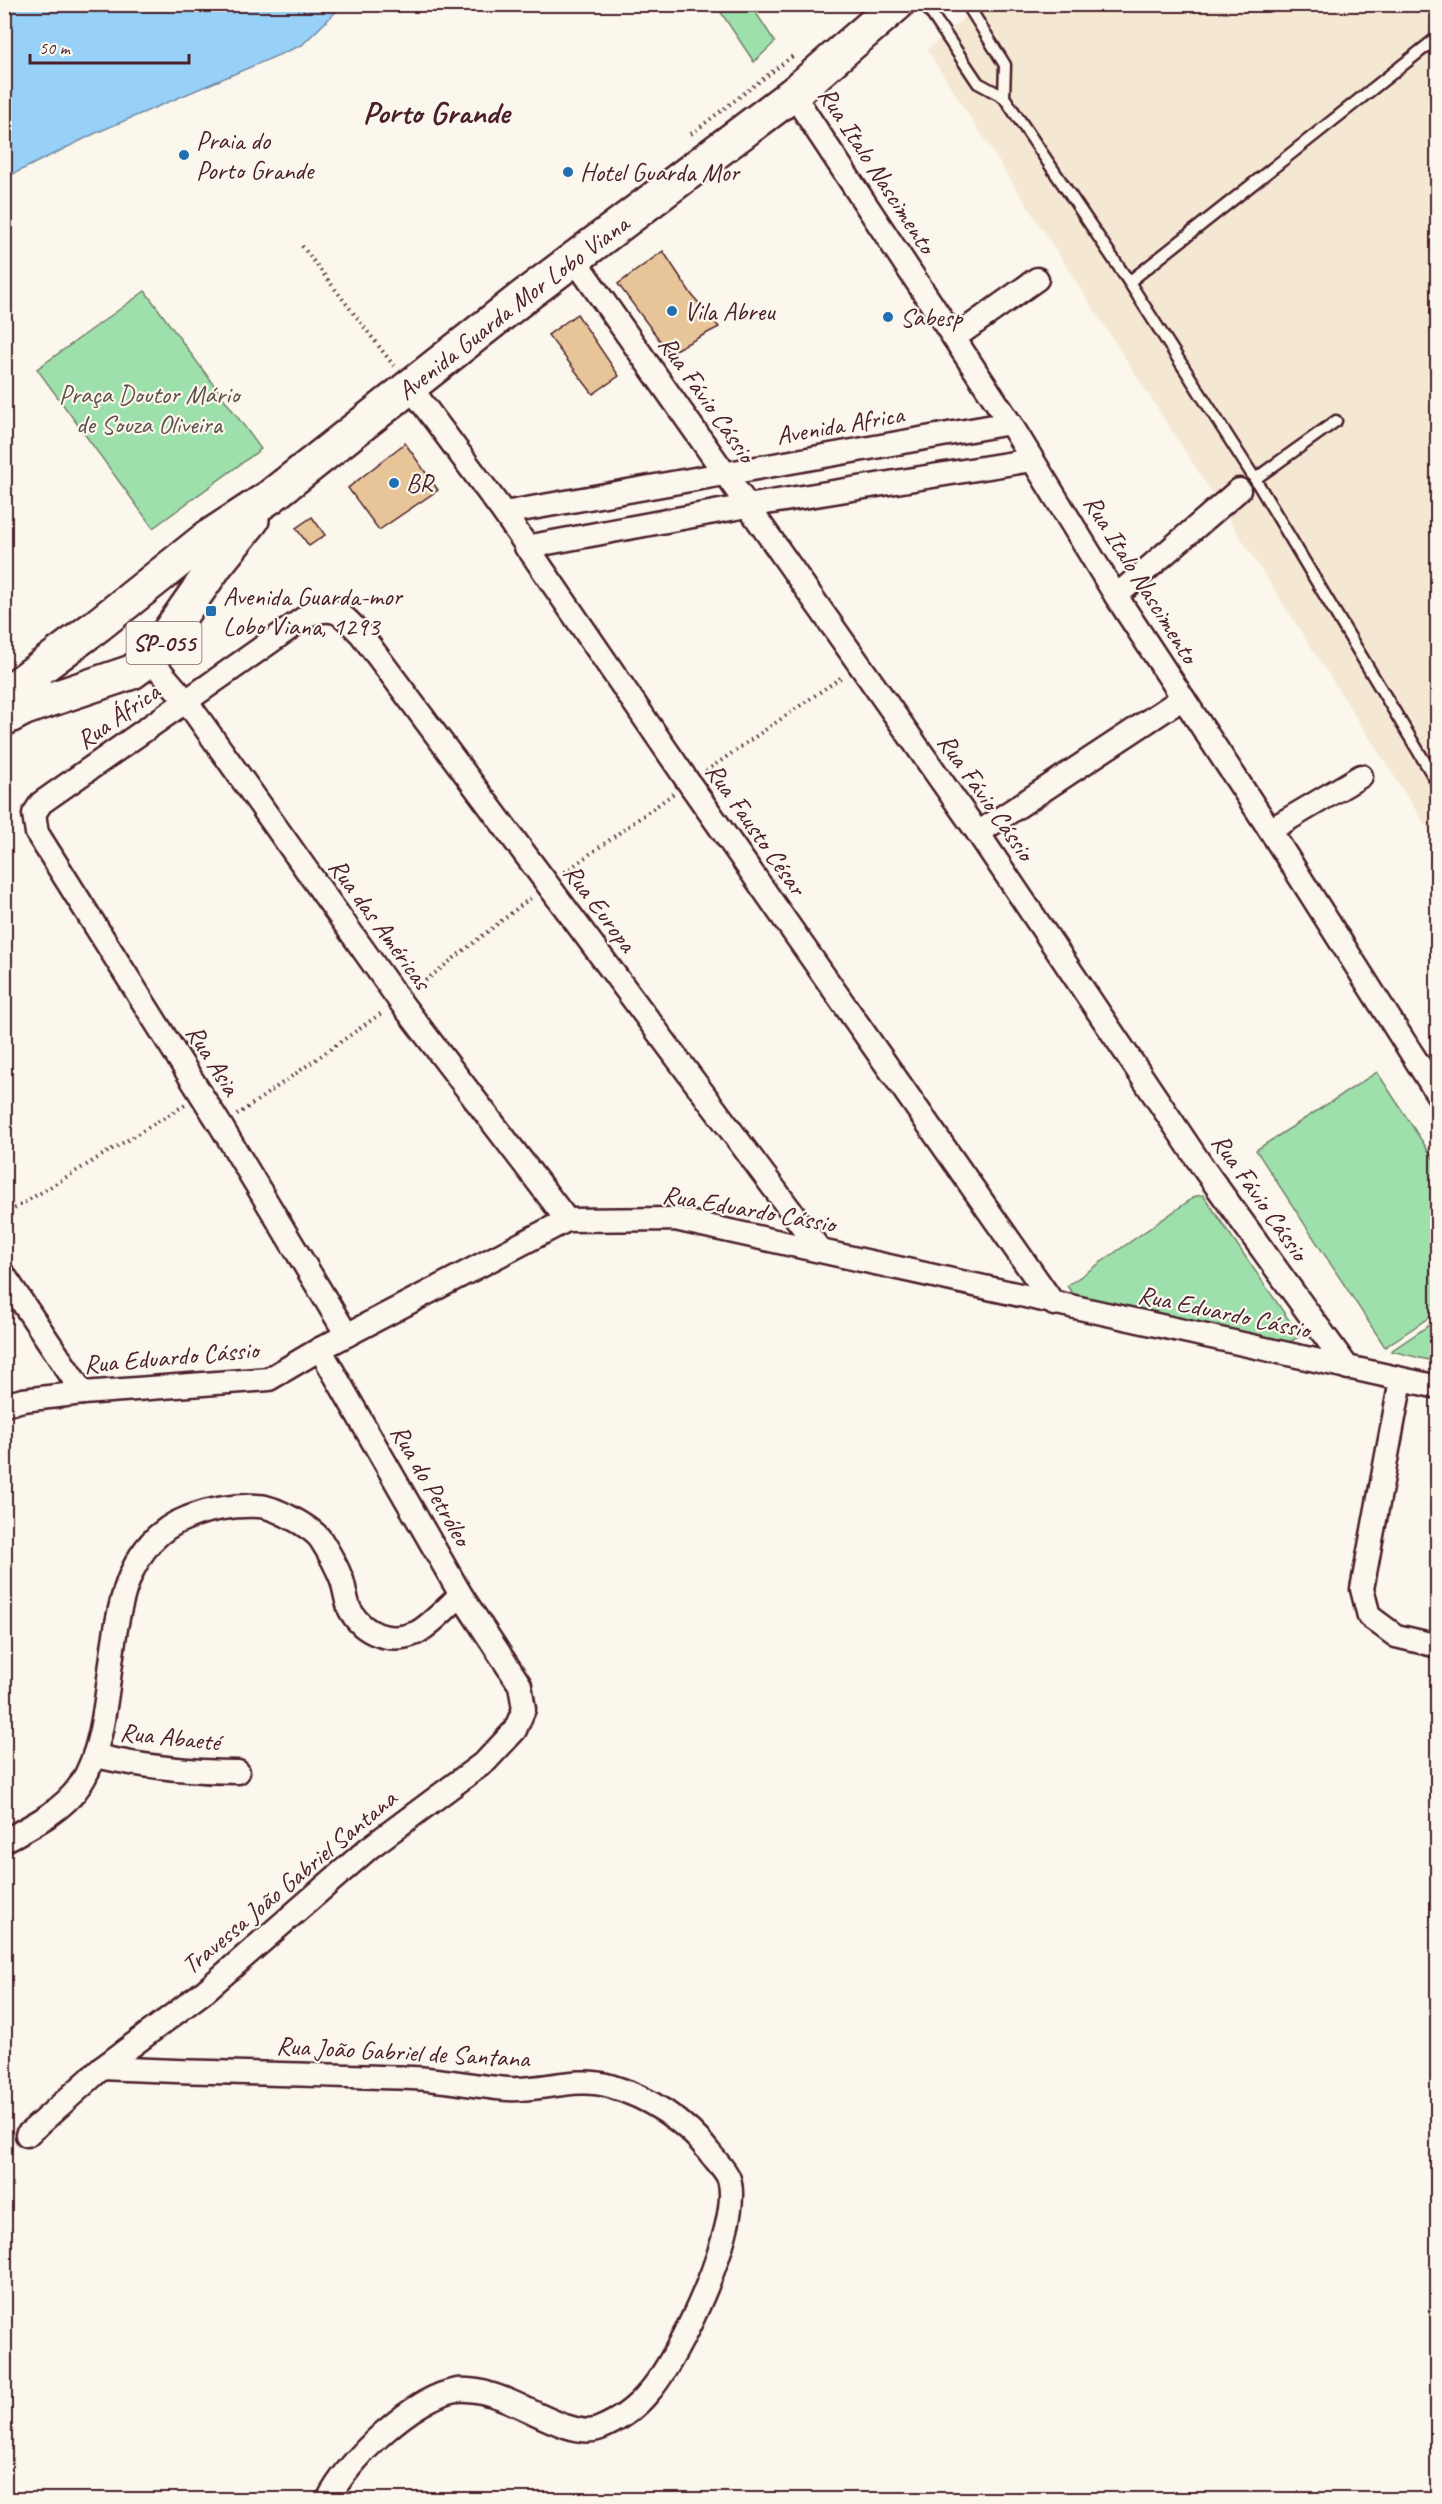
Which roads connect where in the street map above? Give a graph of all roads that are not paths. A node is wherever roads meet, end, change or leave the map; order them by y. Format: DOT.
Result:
graph roads {
  1 [pos="897,4"];
  2 [pos="925,4"];
  3 [pos="967,4"];
  4 [pos="1437,37"];
  5 [pos="793,94"];
  6 [pos="1005,97"];
  7 [pos="574,259"];
  8 [pos="1037,279"];
  9 [pos="1129,282"];
  10 [pos="954,338"];
  11 [pos="411,388"];
  12 [pos="1336,421"];
  13 [pos="1010,423"];
  14 [pos="1032,460"];
  15 [pos="726,475"];
  16 [pos="1247,485"];
  17 [pos="270,497"];
  18 [pos="747,506"];
  19 [pos="504,513"];
  20 [pos="526,547"];
  21 [pos="1116,596"];
  22 [pos="124,604"];
  23 [pos="327,609"];
  24 [pos="98,625"];
  25 [pos="148,658"];
  26 [pos="4,695"];
  27 [pos="1183,698"];
  28 [pos="187,702"];
  29 [pos="4,719"];
  30 [pos="1361,776"];
  31 [pos="1437,784"];
  32 [pos="34,814"];
  33 [pos="1270,830"];
  34 [pos="978,833"];
  35 [pos="1435,1086"];
  36 [pos="567,1220"];
  37 [pos="820,1250"];
  38 [pos="4,1275"];
  39 [pos="1054,1304"];
  40 [pos="347,1335"];
  41 [pos="320,1348"];
  42 [pos="1348,1368"];
  43 [pos="1401,1380"];
  44 [pos="1437,1387"];
  45 [pos="83,1393"];
  46 [pos="4,1405"];
  47 [pos="461,1595"];
  48 [pos="1437,1646"];
  49 [pos="495,1647"];
  50 [pos="96,1756"];
  51 [pos="238,1772"];
  52 [pos="4,1841"];
  53 [pos="102,2068"];
  54 [pos="27,2135"];
  55 [pos="328,2499"];
  1 -- 5 [label="main road, Avenida Guarda Mor Lobo Viana / SP-055"];
  2 -- 6 [label="lane"];
  3 -- 6 [label="lane"];
  4 -- 9 [label="lane"];
  5 -- 7 [label="main road, Avenida Guarda Mor Lobo Viana / SP-055"];
  5 -- 10 [label="street, Rua Italo Nascimento"];
  6 -- 9 [label="lane"];
  7 -- 11 [label="main road, Avenida Guarda Mor Lobo Viana / SP-055"];
  7 -- 15 [label="street, Rua Fávio Cássio"];
  8 -- 10 [label="street"];
  9 -- 16 [label="lane"];
  10 -- 13 [label="street, Rua Italo Nascimento"];
  11 -- 17 [label="main road, Avenida Guarda Mor Lobo Viana / SP-055"];
  11 -- 19 [label="street, Rua Fausto César"];
  12 -- 16 [label="lane"];
  13 -- 14 [label="street, Rua Italo Nascimento"];
  13 -- 15 [label="street, Avenida Africa"];
  14 -- 18 [label="street"];
  14 -- 21 [label="street, Rua Italo Nascimento"];
  15 -- 18 [label="street, Rua Fávio Cássio"];
  15 -- 19 [label="street, Avenida Africa"];
  16 -- 21 [label="street"];
  16 -- 31 [label="lane"];
  17 -- 22 [label="main road, Avenida Guarda Mor Lobo Viana / SP-055"];
  17 -- 25 [label="main road, Avenida Guarda Mor Lobo Viana / SP-055"];
  18 -- 20 [label="street"];
  18 -- 34 [label="street, Rua Fávio Cássio"];
  19 -- 20 [label="street, Rua Fausto César"];
  20 -- 39 [label="street, Rua Fausto César"];
  21 -- 27 [label="street, Rua Italo Nascimento"];
  22 -- 24 [label="main road, Avenida Guarda Mor Lobo Viana / SP-055"];
  22 -- 25 [label="main road, SP-055"];
  23 -- 28 [label="street, Rua África"];
  23 -- 37 [label="street, Rua Europa"];
  24 -- 25 [label="main road, SP-055"];
  24 -- 26 [label="main road, Avenida Guarda Mor Lobo Viana / SP-055"];
  25 -- 28 [label="street, Rua das Américas"];
  25 -- 29 [label="main road, SP-055"];
  27 -- 33 [label="street, Rua Italo Nascimento"];
  27 -- 34 [label="street"];
  28 -- 32 [label="street, Rua África"];
  28 -- 36 [label="street, Rua das Américas"];
  30 -- 33 [label="street"];
  32 -- 40 [label="street, Rua Asia"];
  33 -- 35 [label="street, Rua Italo Nascimento"];
  34 -- 42 [label="street, Rua Fávio Cássio"];
  36 -- 37 [label="street, Rua Eduardo Cássio"];
  36 -- 40 [label="street, Rua Eduardo Cássio"];
  37 -- 39 [label="street, Rua Eduardo Cássio"];
  38 -- 45 [label="street"];
  39 -- 42 [label="street, Rua Eduardo Cássio"];
  40 -- 41 [label="street, Rua Eduardo Cássio"];
  41 -- 45 [label="street, Rua Eduardo Cássio"];
  41 -- 47 [label="street, Rua do Petróleo"];
  42 -- 43 [label="street, Rua Eduardo Cássio"];
  43 -- 44 [label="street, Rua Eduardo Cássio"];
  43 -- 48 [label="street"];
  45 -- 46 [label="street, Rua Eduardo Cássio"];
  47 -- 49 [label="street, Rua do Petróleo"];
  47 -- 50 [label="street"];
  49 -- 53 [label="street, Travessa João Gabriel Santana"];
  50 -- 51 [label="street, Rua Abaeté"];
  50 -- 52 [label="street"];
  53 -- 54 [label="street, Travessa João Gabriel Santana"];
  53 -- 55 [label="street, Rua João Gabriel de Santana"];
}
